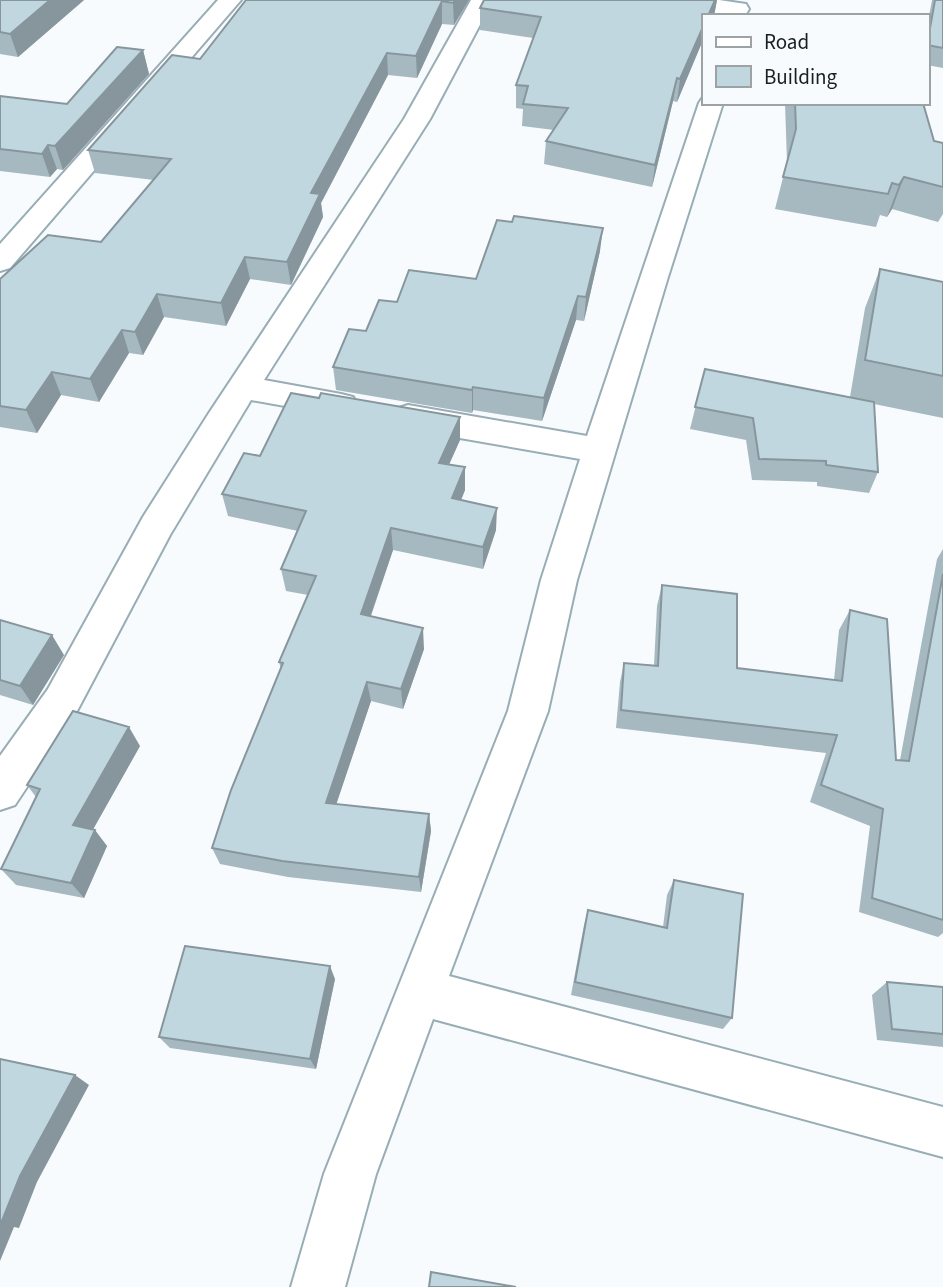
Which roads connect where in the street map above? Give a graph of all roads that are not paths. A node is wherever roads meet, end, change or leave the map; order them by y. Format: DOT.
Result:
graph roads {
  1 [pos="230,0"];
  2 [pos="482,0"];
  3 [pos="662,0"];
  4 [pos="738,8"];
  5 [pos="710,105"];
  6 [pos="0,262"];
  7 [pos="242,387"];
  8 [pos="598,450"];
  9 [pos="0,791"];
  10 [pos="420,992"];
  11 [pos="943,1132"];
  12 [pos="318,1287"];
  1 -- 6 [label="street"];
  2 -- 7 [label="street"];
  3 -- 4 [label="street"];
  5 -- 8 [label="street"];
  7 -- 8 [label="street"];
  7 -- 9 [label="street"];
  8 -- 10 [label="street"];
  10 -- 11 [label="street"];
  10 -- 12 [label="street"];
}
